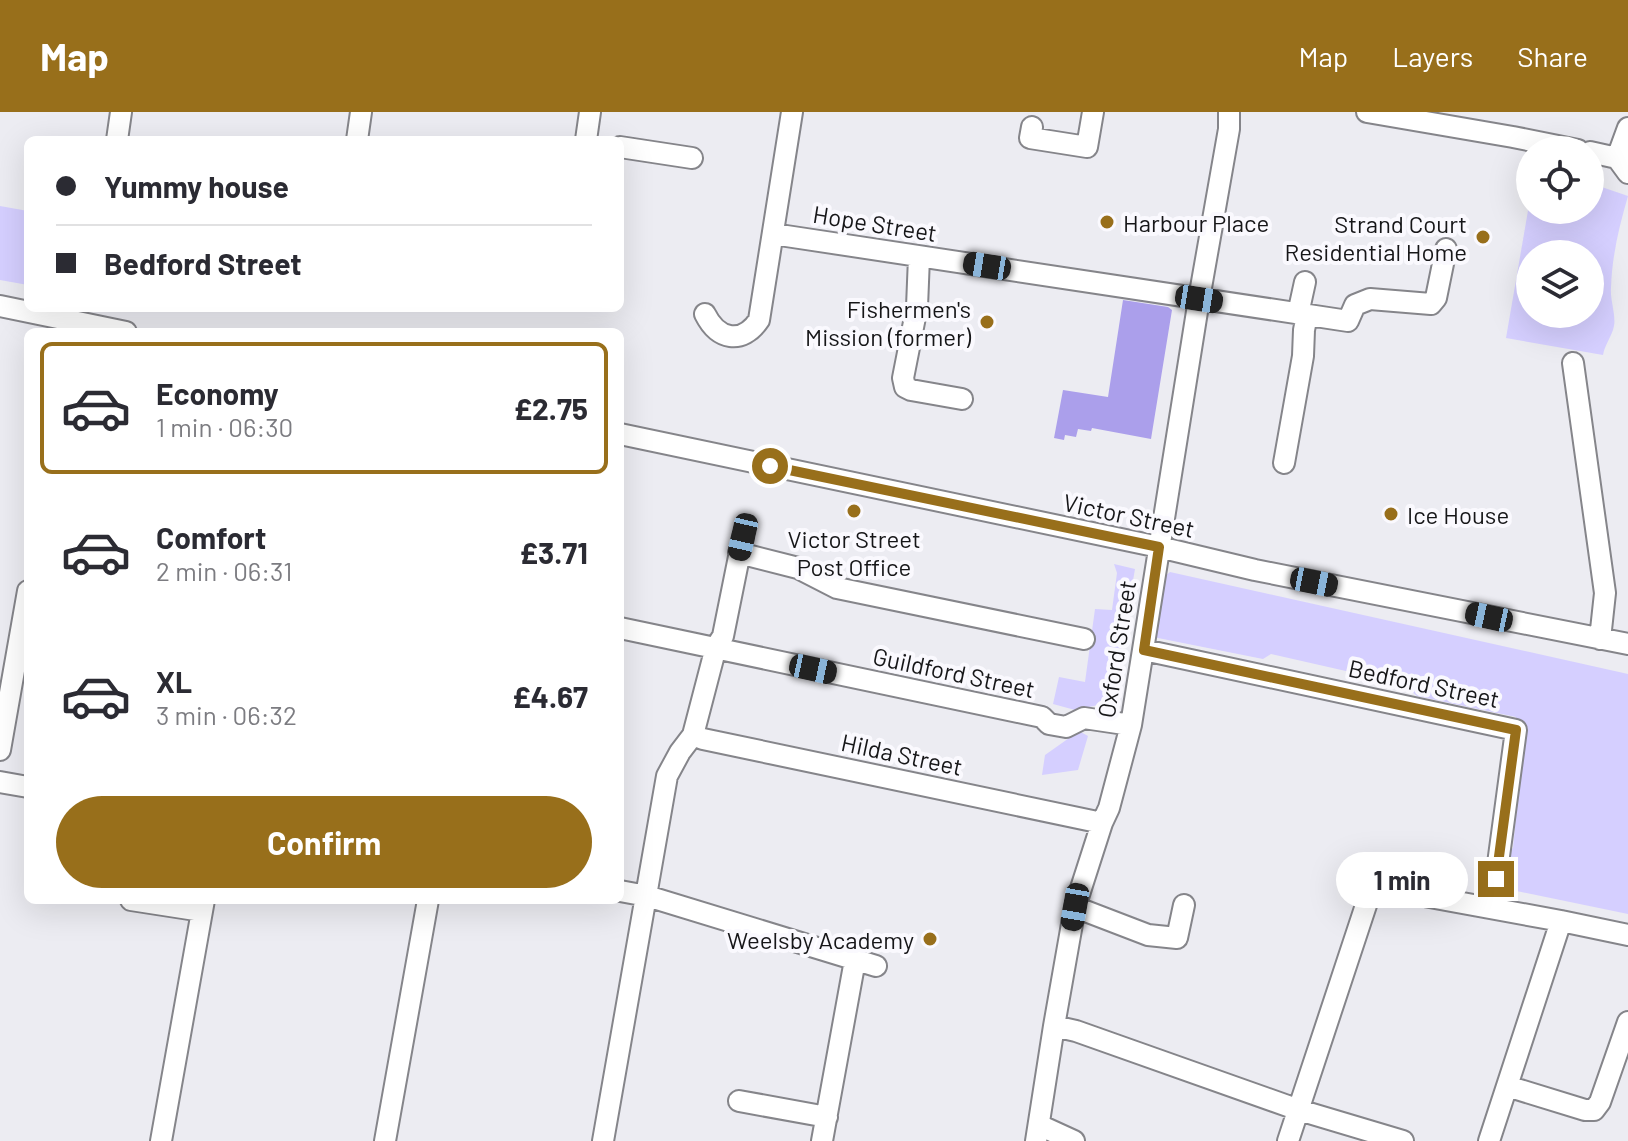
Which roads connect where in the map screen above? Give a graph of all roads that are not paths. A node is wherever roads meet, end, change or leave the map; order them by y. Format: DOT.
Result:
graph roads {
  1 [pos="121,112"];
  2 [pos="361,112"];
  3 [pos="590,112"];
  4 [pos="792,112"];
  5 [pos="1093,112"];
  6 [pos="1229,112"];
  7 [pos="1367,112"];
  8 [pos="1032,127"];
  9 [pos="1628,128"];
  10 [pos="118,136"];
  11 [pos="358,136"];
  12 [pos="587,136"];
  13 [pos="1516,138"];
  14 [pos="624,148"];
  15 [pos="692,158"];
  16 [pos="1622,166"];
  17 [pos="773,234"];
  18 [pos="1446,249"];
  19 [pos="919,257"];
  20 [pos="1305,282"];
  21 [pos="1199,299"];
  22 [pos="0,306"];
  23 [pos="24,310"];
  24 [pos="33,312"];
  25 [pos="705,314"];
  26 [pos="1303,314"];
  27 [pos="82,321"];
  28 [pos="110,328"];
  29 [pos="1573,363"];
  30 [pos="962,399"];
  31 [pos="624,435"];
  32 [pos="1284,463"];
  33 [pos="1159,547"];
  34 [pos="24,614"];
  35 [pos="624,629"];
  36 [pos="1084,639"];
  37 [pos="1600,639"];
  38 [pos="1628,644"];
  39 [pos="716,647"];
  40 [pos="1144,650"];
  41 [pos="1131,725"];
  42 [pos="693,735"];
  43 [pos="0,750"];
  44 [pos="0,782"];
  45 [pos="24,786"];
  46 [pos="1102,823"];
  47 [pos="648,889"];
  48 [pos="624,891"];
  49 [pos="179,904"];
  50 [pos="427,904"];
  51 [pos="1184,905"];
  52 [pos="203,906"];
  53 [pos="1075,907"];
  54 [pos="1492,908"];
  55 [pos="1561,921"];
  56 [pos="1628,935"];
  57 [pos="855,960"];
  58 [pos="876,966"];
  59 [pos="1628,1022"];
  60 [pos="1054,1026"];
  61 [pos="1507,1086"];
  62 [pos="739,1101"];
  63 [pos="1299,1110"];
  64 [pos="827,1117"];
  65 [pos="1038,1133"];
  66 [pos="161,1141"];
  67 [pos="385,1141"];
  68 [pos="603,1141"];
  69 [pos="822,1141"];
  70 [pos="1074,1141"];
  71 [pos="1288,1141"];
  72 [pos="1403,1141"];
  73 [pos="1489,1141"];
  1 -- 10 [label="street"];
  2 -- 11 [label="street"];
  3 -- 12 [label="street"];
  4 -- 17 [label="street"];
  5 -- 8 [label="street"];
  6 -- 21 [label="street, Oxford Street"];
  7 -- 13 [label="street"];
  9 -- 16 [label="street"];
  14 -- 15 [label="street"];
  17 -- 19 [label="street, Hope Street"];
  17 -- 25 [label="street"];
  18 -- 26 [label="street, Hope Street"];
  19 -- 21 [label="street, Hope Street"];
  19 -- 30 [label="street"];
  20 -- 26 [label="street"];
  21 -- 26 [label="street, Hope Street"];
  21 -- 33 [label="street, Oxford Street"];
  22 -- 23 [label="street"];
  24 -- 27 [label="street"];
  26 -- 32 [label="street"];
  27 -- 28 [label="street"];
  29 -- 37 [label="street"];
  31 -- 33 [label="street, Victor Street"];
  33 -- 37 [label="street, Victor Street"];
  33 -- 40 [label="street, Oxford Street"];
  34 -- 43 [label="street"];
  35 -- 39 [label="street, Guildford Street"];
  36 -- 39 [label="street"];
  37 -- 38 [label="street, Victor Street"];
  39 -- 41 [label="street, Guildford Street"];
  39 -- 42 [label="street"];
  40 -- 41 [label="street, Oxford Street"];
  40 -- 54 [label="street, Bedford Street"];
  41 -- 46 [label="street, Oxford Street"];
  42 -- 46 [label="street, Hilda Street"];
  42 -- 47 [label="street"];
  44 -- 45 [label="street"];
  46 -- 53 [label="street, Oxford Street"];
  47 -- 48 [label="street"];
  47 -- 57 [label="street"];
  47 -- 68 [label="street"];
  49 -- 52 [label="street"];
  50 -- 67 [label="street"];
  51 -- 53 [label="street"];
  52 -- 66 [label="street"];
  53 -- 60 [label="street, Oxford Street"];
  54 -- 55 [label="street"];
  54 -- 63 [label="street"];
  55 -- 56 [label="street"];
  55 -- 61 [label="street"];
  57 -- 58 [label="street"];
  57 -- 64 [label="street"];
  59 -- 61 [label="street"];
  60 -- 63 [label="street"];
  60 -- 65 [label="street, Oxford Street"];
  61 -- 73 [label="street"];
  62 -- 64 [label="street"];
  63 -- 71 [label="street"];
  63 -- 72 [label="street"];
  64 -- 69 [label="street"];
  65 -- 70 [label="street"];
}
